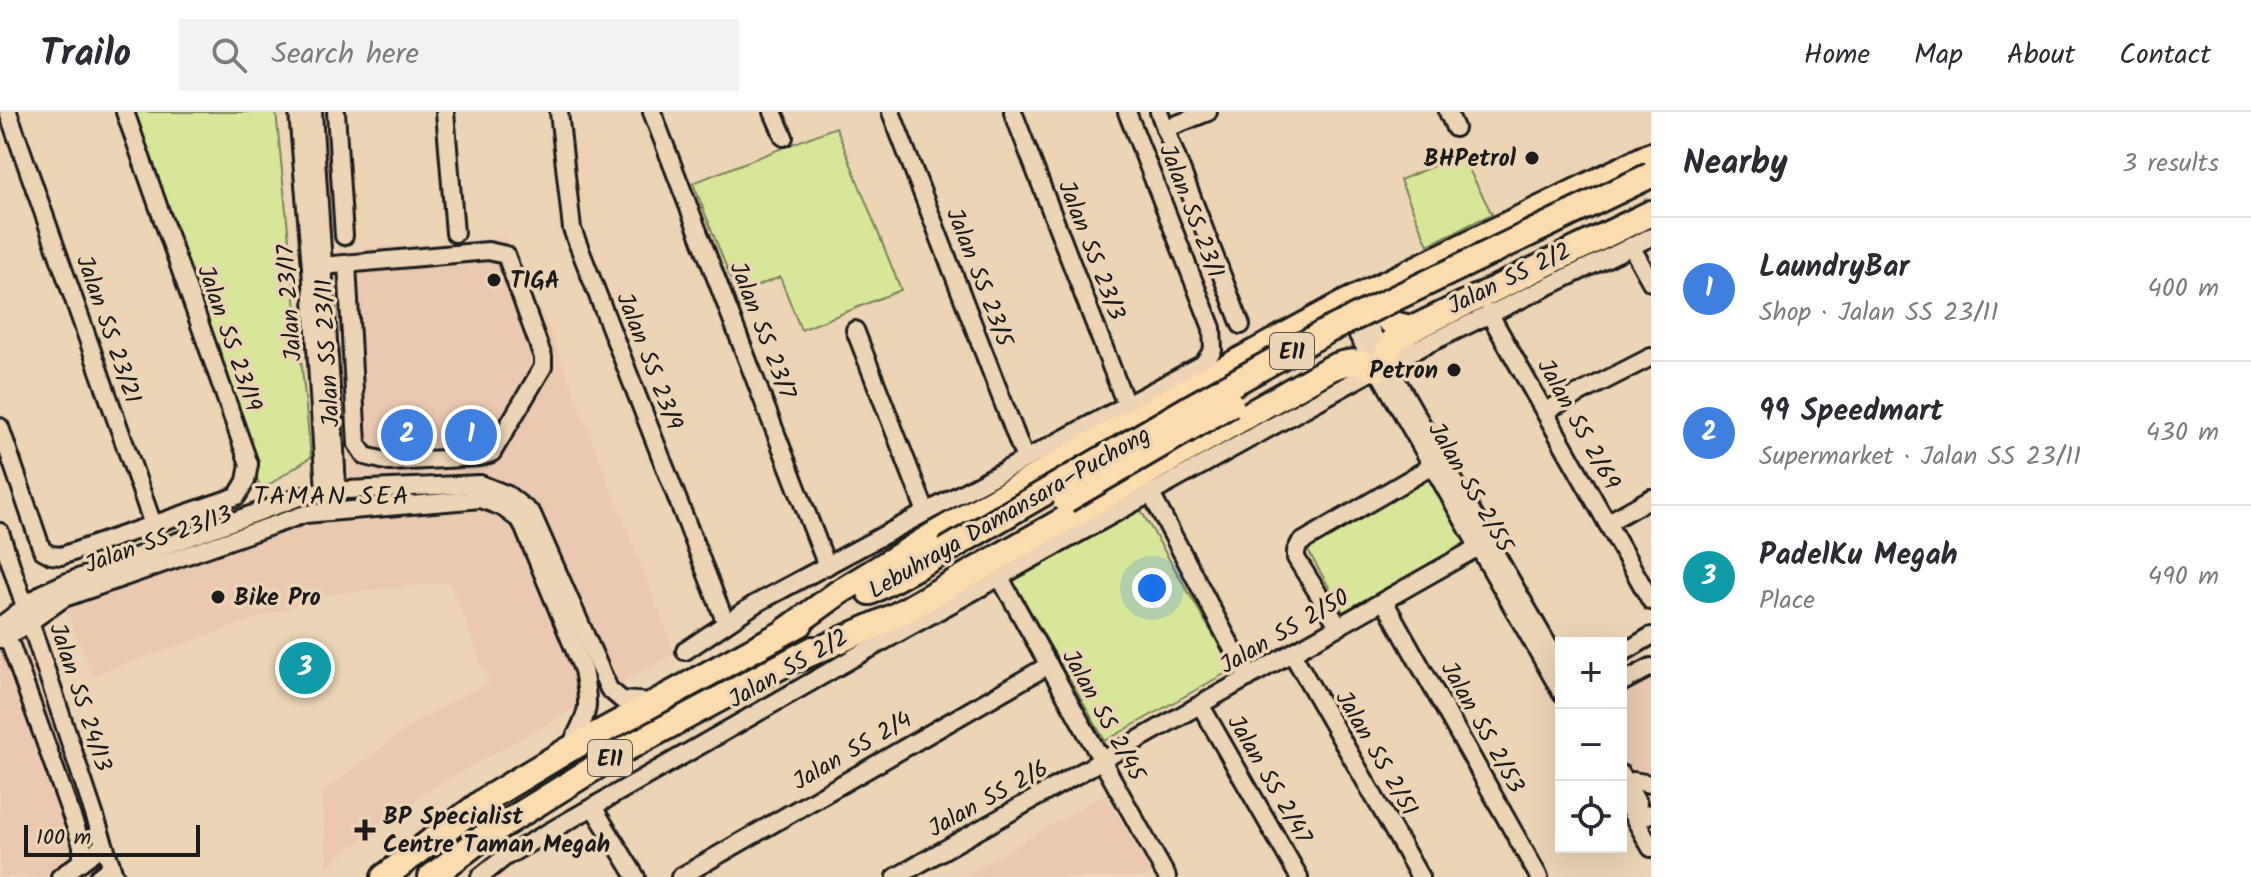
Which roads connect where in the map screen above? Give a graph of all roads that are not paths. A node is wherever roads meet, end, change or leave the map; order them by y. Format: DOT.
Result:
graph roads {
  1 [pos="8,112"];
  2 [pos="125,112"];
  3 [pos="298,112"];
  4 [pos="313,112"];
  5 [pos="336,112"];
  6 [pos="445,112"];
  7 [pos="559,112"];
  8 [pos="652,112"];
  9 [pos="773,112"];
  10 [pos="891,112"];
  11 [pos="1013,112"];
  12 [pos="1127,112"];
  13 [pos="1159,112"];
  14 [pos="1208,112"];
  15 [pos="1448,112"];
  16 [pos="1455,128"];
  17 [pos="1165,129"];
  18 [pos="784,137"];
  19 [pos="1650,160"];
  20 [pos="1651,193"];
  21 [pos="1651,213"];
  22 [pos="455,233"];
  23 [pos="344,236"];
  24 [pos="1651,237"];
  25 [pos="1631,246"];
  26 [pos="347,264"];
  27 [pos="318,266"];
  28 [pos="1651,282"];
  29 [pos="1383,285"];
  30 [pos="1348,302"];
  31 [pos="1489,313"];
  32 [pos="1315,320"];
  33 [pos="1241,325"];
  34 [pos="1414,328"];
  35 [pos="855,330"];
  36 [pos="1651,357"];
  37 [pos="1343,362"];
  38 [pos="1383,364"];
  39 [pos="1126,405"];
  40 [pos="1545,411"];
  41 [pos="0,427"];
  42 [pos="1025,459"];
  43 [pos="330,461"];
  44 [pos="1432,466"];
  45 [pos="363,489"];
  46 [pos="1150,492"];
  47 [pos="302,496"];
  48 [pos="336,498"];
  49 [pos="1651,498"];
  50 [pos="926,512"];
  51 [pos="1607,523"];
  52 [pos="153,525"];
  53 [pos="0,532"];
  54 [pos="1483,544"];
  55 [pos="163,555"];
  56 [pos="948,558"];
  57 [pos="827,566"];
  58 [pos="999,576"];
  59 [pos="18,584"];
  60 [pos="45,592"];
  61 [pos="1384,601"];
  62 [pos="1651,601"];
  63 [pos="28,614"];
  64 [pos="725,621"];
  65 [pos="1339,627"];
  66 [pos="787,630"];
  67 [pos="2,632"];
  68 [pos="1651,636"];
  69 [pos="1627,650"];
  70 [pos="685,651"];
  71 [pos="1292,653"];
  72 [pos="800,658"];
  73 [pos="1555,658"];
  74 [pos="1049,665"];
  75 [pos="1651,667"];
  76 [pos="1248,678"];
  77 [pos="1627,680"];
  78 [pos="1555,681"];
  79 [pos="658,702"];
  80 [pos="1201,706"];
  81 [pos="568,750"];
  82 [pos="1103,762"];
  83 [pos="1627,783"];
  84 [pos="1651,784"];
  85 [pos="1627,791"];
  86 [pos="593,807"];
  87 [pos="1646,823"];
  88 [pos="104,845"];
  89 [pos="1651,848"];
  90 [pos="82,861"];
  91 [pos="108,874"];
  92 [pos="60,877"];
  93 [pos="384,877"];
  94 [pos="431,877"];
  95 [pos="480,877"];
  96 [pos="636,877"];
  97 [pos="680,877"];
  98 [pos="896,877"];
  99 [pos="1166,877"];
  100 [pos="1299,877"];
  101 [pos="1420,877"];
  102 [pos="1539,877"];
  1 -- 52 [label="street, Jalan SS 23/21"];
  2 -- 52 [label="street, Jalan SS 23/19"];
  3 -- 27 [label="street, Jalan 23/17"];
  4 -- 27 [label="street, Jalan 23/17"];
  5 -- 23 [label="street"];
  6 -- 22 [label="street"];
  7 -- 64 [label="street, Jalan SS 23/9"];
  8 -- 57 [label="street, Jalan SS 23/7"];
  9 -- 18 [label="street"];
  10 -- 42 [label="street, Jalan SS 23/5"];
  11 -- 39 [label="street, Jalan SS 23/3"];
  12 -- 39 [label="street, Jalan SS 23/1"];
  13 -- 17 [label="street"];
  14 -- 17 [label="street"];
  15 -- 16 [label="street"];
  17 -- 33 [label="street"];
  19 -- 29 [label="highway"];
  19 -- 56 [label="highway, Lebuhraya Damansara–Puchong / E11, bridge"];
  20 -- 56 [label="highway, Lebuhraya Damansara–Puchong / E11, bridge"];
  21 -- 34 [label="highway"];
  24 -- 25 [label="street, Jalan SS 2/2"];
  25 -- 28 [label="street"];
  25 -- 31 [label="street, Jalan SS 2/2"];
  26 -- 26 [label="street, Jalan SS 23/11"];
  26 -- 27 [label="street, Jalan SS 23/11"];
  27 -- 43 [label="street, Jalan 23/17"];
  29 -- 30 [label="highway"];
  29 -- 34 [label="highway"];
  30 -- 32 [label="highway"];
  30 -- 38 [label="street, Jalan SS 2/55"];
  31 -- 38 [label="street, Jalan SS 2/2"];
  31 -- 40 [label="street, Jalan SS 2/69"];
  32 -- 37 [label="highway"];
  32 -- 66 [label="highway"];
  34 -- 38 [label="highway"];
  35 -- 50 [label="street"];
  36 -- 40 [label="street"];
  37 -- 38 [label="highway"];
  37 -- 72 [label="highway"];
  38 -- 44 [label="street, Jalan SS 2/55"];
  38 -- 46 [label="street, Jalan SS 2/2"];
  38 -- 54 [label="street, Jalan SS 2/55"];
  39 -- 42 [label="street"];
  40 -- 51 [label="street, Jalan SS 2/69"];
  41 -- 52 [label="street"];
  42 -- 50 [label="street"];
  43 -- 45 [label="street"];
  43 -- 47 [label="street"];
  43 -- 48 [label="street, Jalan 23/17"];
  44 -- 54 [label="street, Jalan SS 2/55"];
  44 -- 65 [label="street"];
  45 -- 48 [label="street, Jalan SS 23/13"];
  45 -- 79 [label="street, Jalan SS 23/13"];
  46 -- 58 [label="street, Jalan SS 2/2"];
  46 -- 76 [label="street"];
  47 -- 48 [label="street, Jalan SS 23/13"];
  47 -- 55 [label="street, Jalan SS 23/13"];
  48 -- 55 [label="street, Jalan SS 23/13"];
  48 -- 81 [label="street, Jalan SS 23/13"];
  49 -- 51 [label="street"];
  50 -- 57 [label="street"];
  51 -- 62 [label="street, Jalan SS 2/69"];
  52 -- 55 [label="street, Jalan SS 23/21"];
  53 -- 59 [label="street, Jalan SS 24/13"];
  54 -- 61 [label="street, Jalan SS 2/50"];
  54 -- 73 [label="street, Jalan SS 2/55"];
  54 -- 78 [label="street, Jalan SS 2/55"];
  55 -- 60 [label="street, Jalan SS 23/13"];
  55 -- 63 [label="street, Jalan SS 23/13"];
  56 -- 66 [label="highway, Lebuhraya Damansara–Puchong / E11"];
  56 -- 72 [label="highway, Lebuhraya Damansara–Puchong / E11"];
  57 -- 64 [label="street"];
  58 -- 74 [label="street, Jalan SS 2/45"];
  58 -- 86 [label="street, Jalan SS 2/2"];
  59 -- 60 [label="street"];
  59 -- 63 [label="street, Jalan SS 24/13"];
  59 -- 67 [label="street"];
  60 -- 63 [label="street, Jalan SS 23/13"];
  61 -- 65 [label="street, Jalan SS 2/50"];
  61 -- 102 [label="street, Jalan SS 2/53"];
  63 -- 67 [label="street"];
  63 -- 88 [label="street, Jalan SS 24/13"];
  64 -- 70 [label="street"];
  65 -- 71 [label="street, Jalan SS 2/50"];
  66 -- 79 [label="highway, Lebuhraya Damansara–Puchong / E11"];
  67 -- 90 [label="street"];
  68 -- 69 [label="street"];
  71 -- 76 [label="street, Jalan SS 2/50"];
  71 -- 101 [label="street, Jalan SS 2/51"];
  72 -- 94 [label="highway, Lebuhraya Damansara–Puchong / E11"];
  74 -- 82 [label="street, Jalan SS 2/45"];
  74 -- 97 [label="street, Jalan SS 2/4"];
  75 -- 77 [label="street"];
  76 -- 80 [label="street, Jalan SS 2/50"];
  79 -- 81 [label="highway, Lebuhraya Damansara–Puchong / E11"];
  80 -- 82 [label="street, Jalan SS 2/50"];
  80 -- 100 [label="street, Jalan SS 2/47"];
  81 -- 93 [label="highway, Lebuhraya Damansara–Puchong / E11"];
  82 -- 98 [label="street, Jalan SS 2/6"];
  82 -- 99 [label="street, Jalan SS 2/45"];
  83 -- 84 [label="street"];
  85 -- 87 [label="street"];
  86 -- 95 [label="street, Jalan SS 2/2"];
  86 -- 96 [label="street"];
  87 -- 89 [label="street"];
  88 -- 90 [label="street"];
  88 -- 91 [label="street, Jalan SS 24/13"];
  90 -- 91 [label="street"];
  90 -- 92 [label="street"];
}
